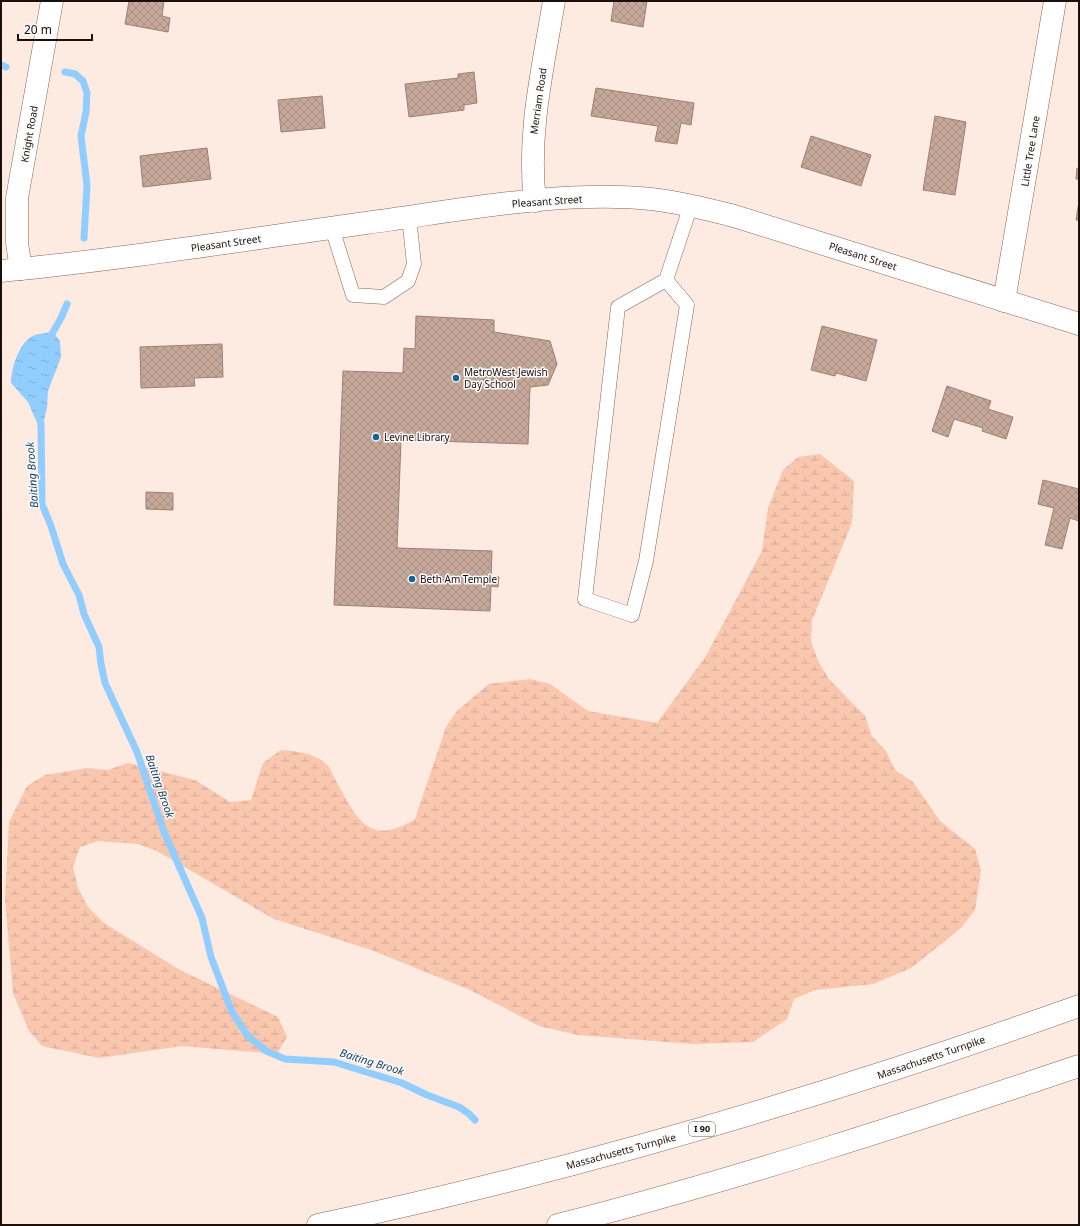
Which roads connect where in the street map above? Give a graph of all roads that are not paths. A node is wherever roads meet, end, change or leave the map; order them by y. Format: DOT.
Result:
graph roads {
  1 [pos="52,1"];
  2 [pos="554,1"];
  3 [pos="1055,1"];
  4 [pos="535,202"];
  5 [pos="691,205"];
  6 [pos="409,217"];
  7 [pos="332,228"];
  8 [pos="11,270"];
  9 [pos="666,280"];
  10 [pos="1004,301"];
  11 [pos="1079,324"];
  12 [pos="1079,1006"];
  13 [pos="1079,1066"];
  14 [pos="318,1225"];
  15 [pos="558,1225"];
  1 -- 8 [label="main road, Knight Road"];
  2 -- 4 [label="main road, Merriam Road"];
  3 -- 10 [label="main road, Little Tree Lane"];
  4 -- 5 [label="main road, Pleasant Street"];
  4 -- 6 [label="main road, Pleasant Street"];
  5 -- 9 [label="lane"];
  5 -- 10 [label="main road, Pleasant Street"];
  6 -- 7 [label="main road, Pleasant Street"];
  6 -- 7 [label="lane"];
  7 -- 8 [label="main road, Pleasant Street"];
  9 -- 9 [label="lane"];
  10 -- 11 [label="main road, Pleasant Street"];
  12 -- 14 [label="main road, Massachusetts Turnpike / I 90"];
  13 -- 15 [label="main road"];
}
